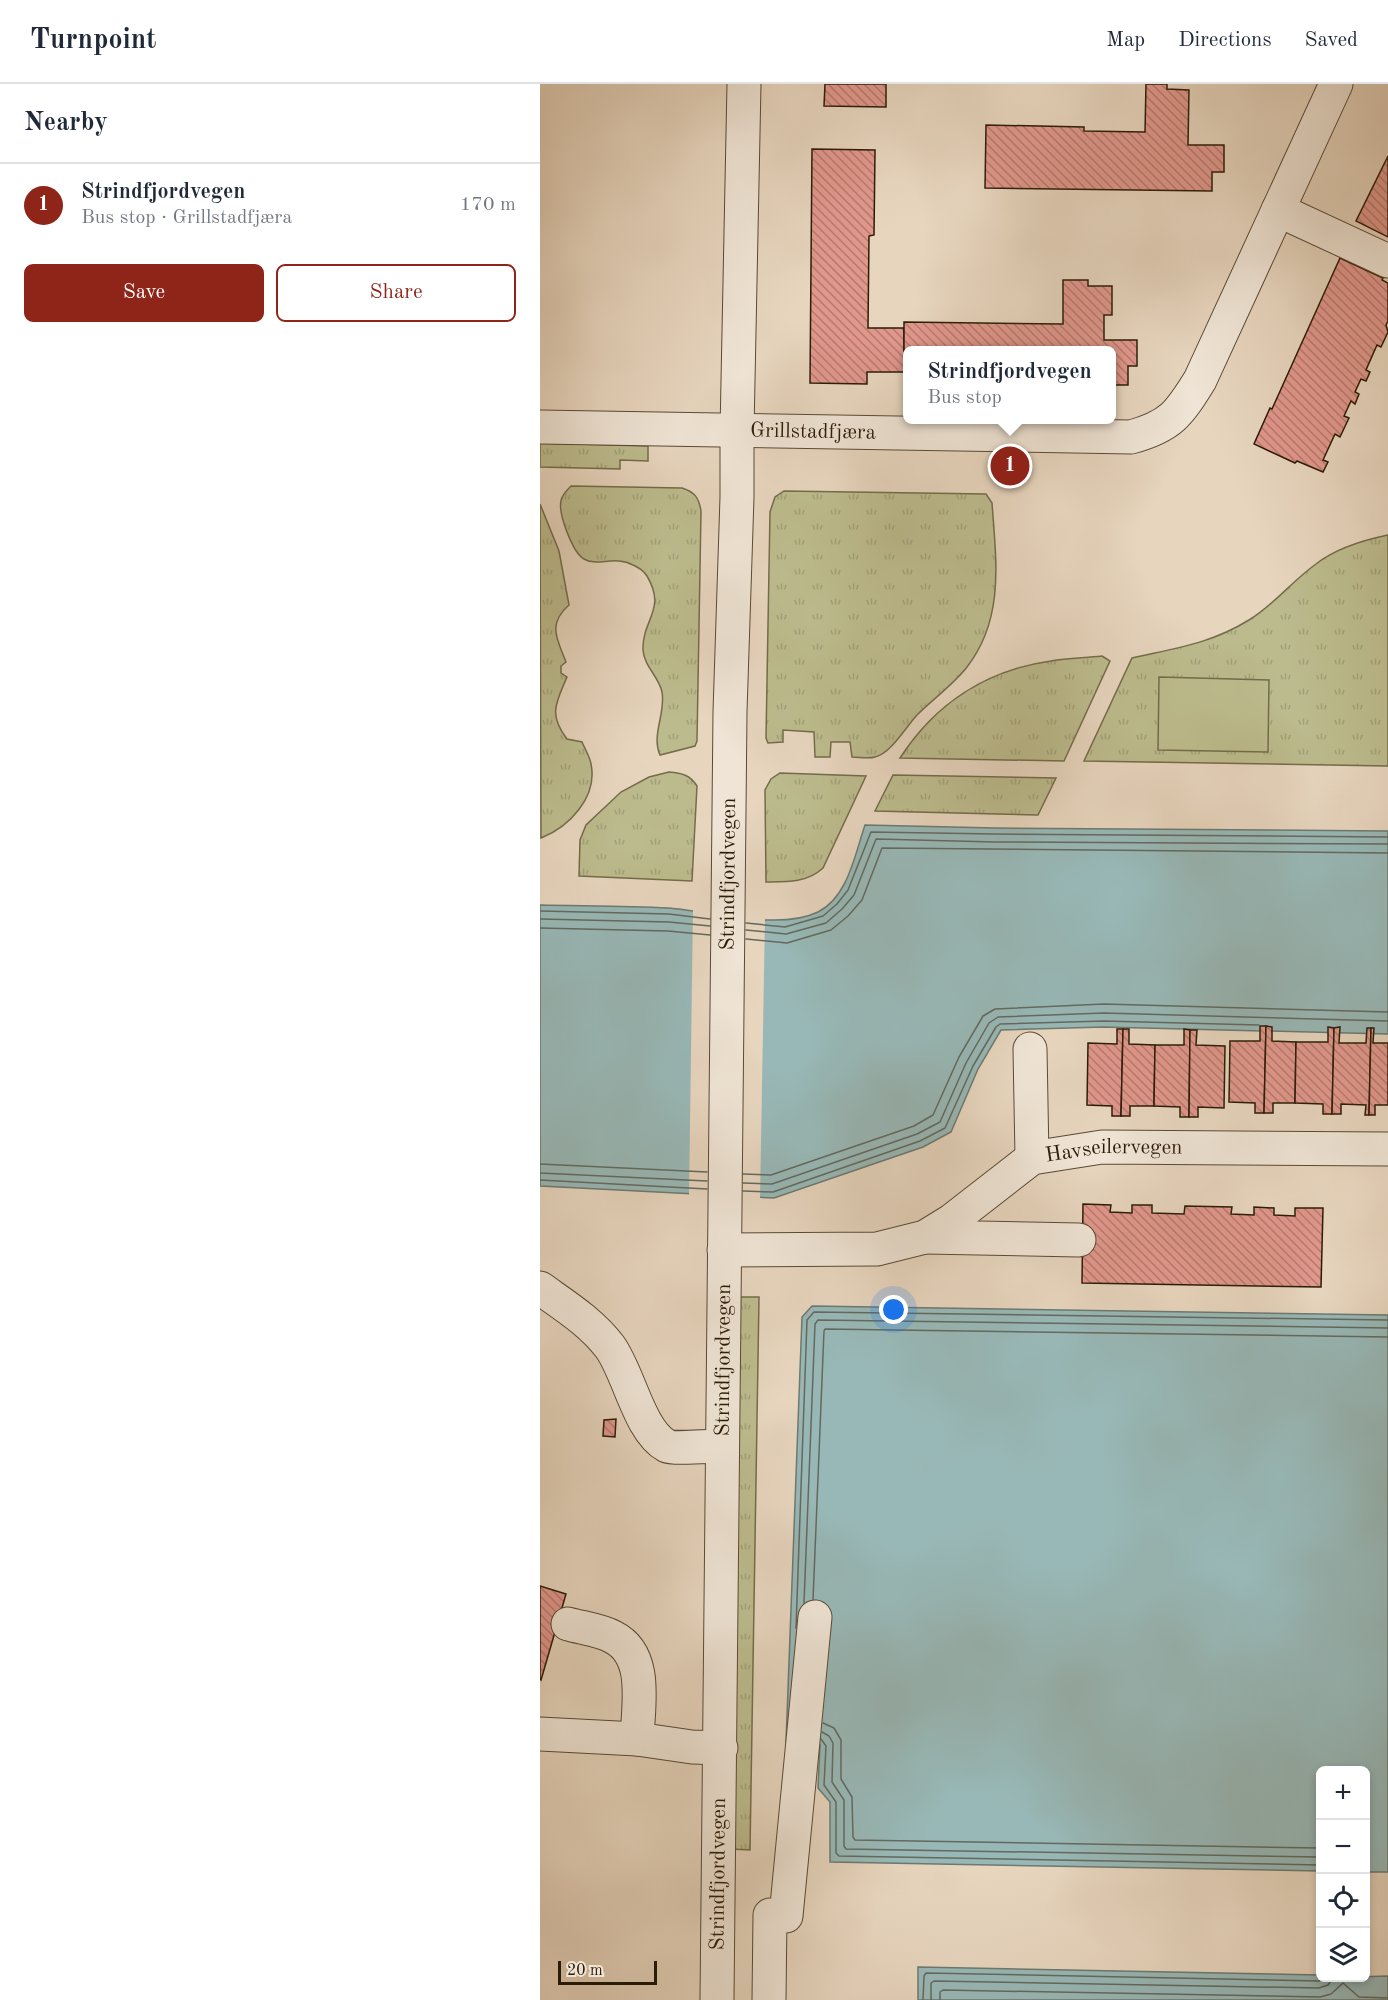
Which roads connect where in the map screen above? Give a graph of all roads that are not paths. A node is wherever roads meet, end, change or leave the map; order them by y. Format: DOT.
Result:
graph roads {
  1 [pos="744,84"];
  2 [pos="1336,84"];
  3 [pos="1278,210"];
  4 [pos="1388,261"];
  5 [pos="540,428"];
  6 [pos="737,431"];
  7 [pos="1030,1049"];
  8 [pos="1388,1149"];
  9 [pos="1032,1158"];
  10 [pos="925,1237"];
  11 [pos="1079,1240"];
  12 [pos="724,1250"];
  13 [pos="540,1288"];
  14 [pos="722,1446"];
  15 [pos="815,1617"];
  16 [pos="568,1624"];
  17 [pos="540,1734"];
  18 [pos="637,1739"];
  19 [pos="721,1748"];
  20 [pos="717,2000"];
  21 [pos="769,2000"];
  1 -- 6 [label="street, Strindfjordvegen"];
  2 -- 3 [label="street, Grillstadfjæra"];
  3 -- 4 [label="street"];
  3 -- 6 [label="street, Grillstadfjæra"];
  5 -- 6 [label="street, Grillstadfjæra"];
  6 -- 12 [label="street, Strindfjordvegen"];
  7 -- 9 [label="street"];
  8 -- 9 [label="street, Havseilervegen"];
  9 -- 10 [label="street, Havseilervegen"];
  10 -- 11 [label="street"];
  10 -- 12 [label="street, Havseilervegen"];
  12 -- 14 [label="street, Strindfjordvegen"];
  13 -- 14 [label="street, Strindfjordvegen"];
  14 -- 19 [label="street, Strindfjordvegen"];
  15 -- 21 [label="street"];
  16 -- 18 [label="street"];
  17 -- 18 [label="street"];
  18 -- 19 [label="street"];
  19 -- 20 [label="street, Strindfjordvegen"];
}
